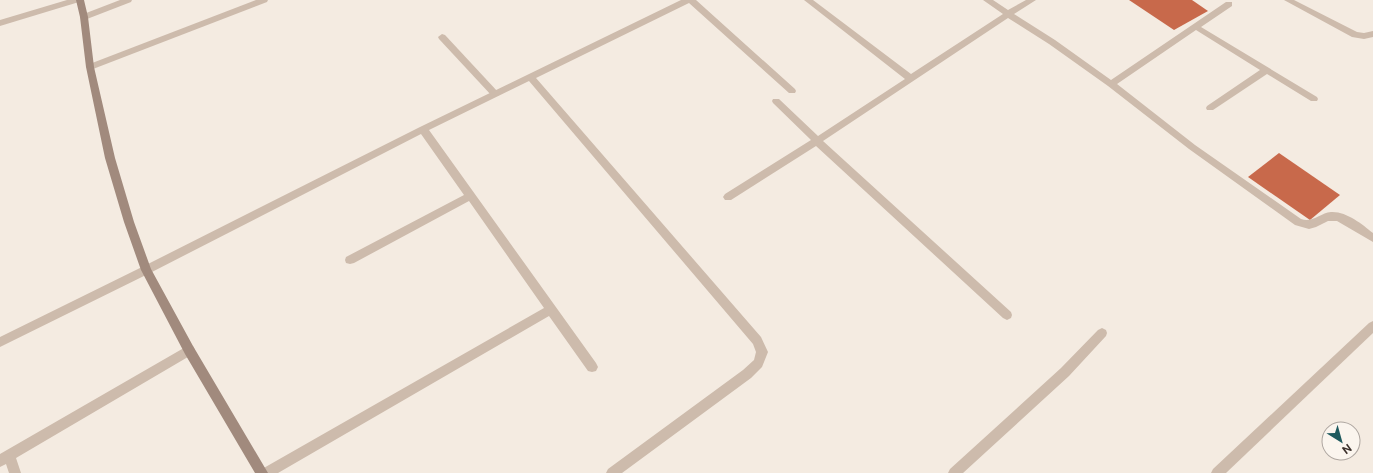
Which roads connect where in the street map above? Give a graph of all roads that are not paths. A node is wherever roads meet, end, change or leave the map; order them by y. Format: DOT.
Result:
graph roads {
  1 [pos="76,0"];
  2 [pos="80,0"];
  3 [pos="128,0"];
  4 [pos="264,0"];
  5 [pos="808,0"];
  6 [pos="987,0"];
  7 [pos="1032,0"];
  8 [pos="1288,0"];
  9 [pos="685,1"];
  10 [pos="1230,4"];
  11 [pos="1008,14"];
  12 [pos="84,17"];
  13 [pos="0,23"];
  14 [pos="1196,26"];
  15 [pos="1373,34"];
  16 [pos="442,37"];
  17 [pos="90,67"];
  18 [pos="1266,70"];
  19 [pos="530,77"];
  20 [pos="911,79"];
  21 [pos="1112,84"];
  22 [pos="792,92"];
  23 [pos="495,94"];
  24 [pos="1314,100"];
  25 [pos="776,101"];
  26 [pos="1210,108"];
  27 [pos="423,129"];
  28 [pos="817,141"];
  29 [pos="470,196"];
  30 [pos="728,196"];
  31 [pos="1373,238"];
  32 [pos="350,260"];
  33 [pos="146,270"];
  34 [pos="550,309"];
  35 [pos="1007,315"];
  36 [pos="1371,332"];
  37 [pos="1102,333"];
  38 [pos="0,342"];
  39 [pos="189,350"];
  40 [pos="592,367"];
  41 [pos="4,459"];
  42 [pos="15,473"];
  43 [pos="262,473"];
  44 [pos="266,473"];
  45 [pos="612,473"];
  46 [pos="954,473"];
  47 [pos="1217,473"];
  1 -- 13 [label="street"];
  2 -- 12 [label="street"];
  3 -- 12 [label="street"];
  4 -- 17 [label="street"];
  5 -- 20 [label="street"];
  6 -- 11 [label="street"];
  7 -- 11 [label="street"];
  8 -- 15 [label="street"];
  9 -- 19 [label="street"];
  9 -- 22 [label="street"];
  10 -- 14 [label="street"];
  11 -- 20 [label="street"];
  11 -- 21 [label="street"];
  12 -- 17 [label="street"];
  14 -- 18 [label="street"];
  14 -- 21 [label="street"];
  16 -- 23 [label="street"];
  17 -- 33 [label="street"];
  18 -- 24 [label="street"];
  18 -- 26 [label="street"];
  19 -- 23 [label="street"];
  19 -- 45 [label="street"];
  20 -- 28 [label="street"];
  21 -- 31 [label="street"];
  23 -- 27 [label="street"];
  25 -- 28 [label="street"];
  27 -- 29 [label="street"];
  27 -- 33 [label="street"];
  28 -- 30 [label="street"];
  28 -- 35 [label="street"];
  29 -- 32 [label="street"];
  29 -- 34 [label="street"];
  33 -- 38 [label="street"];
  33 -- 39 [label="street"];
  34 -- 40 [label="street"];
  34 -- 44 [label="street"];
  36 -- 47 [label="street"];
  37 -- 46 [label="street"];
  39 -- 41 [label="street"];
  39 -- 43 [label="street"];
  41 -- 42 [label="street"];
}
